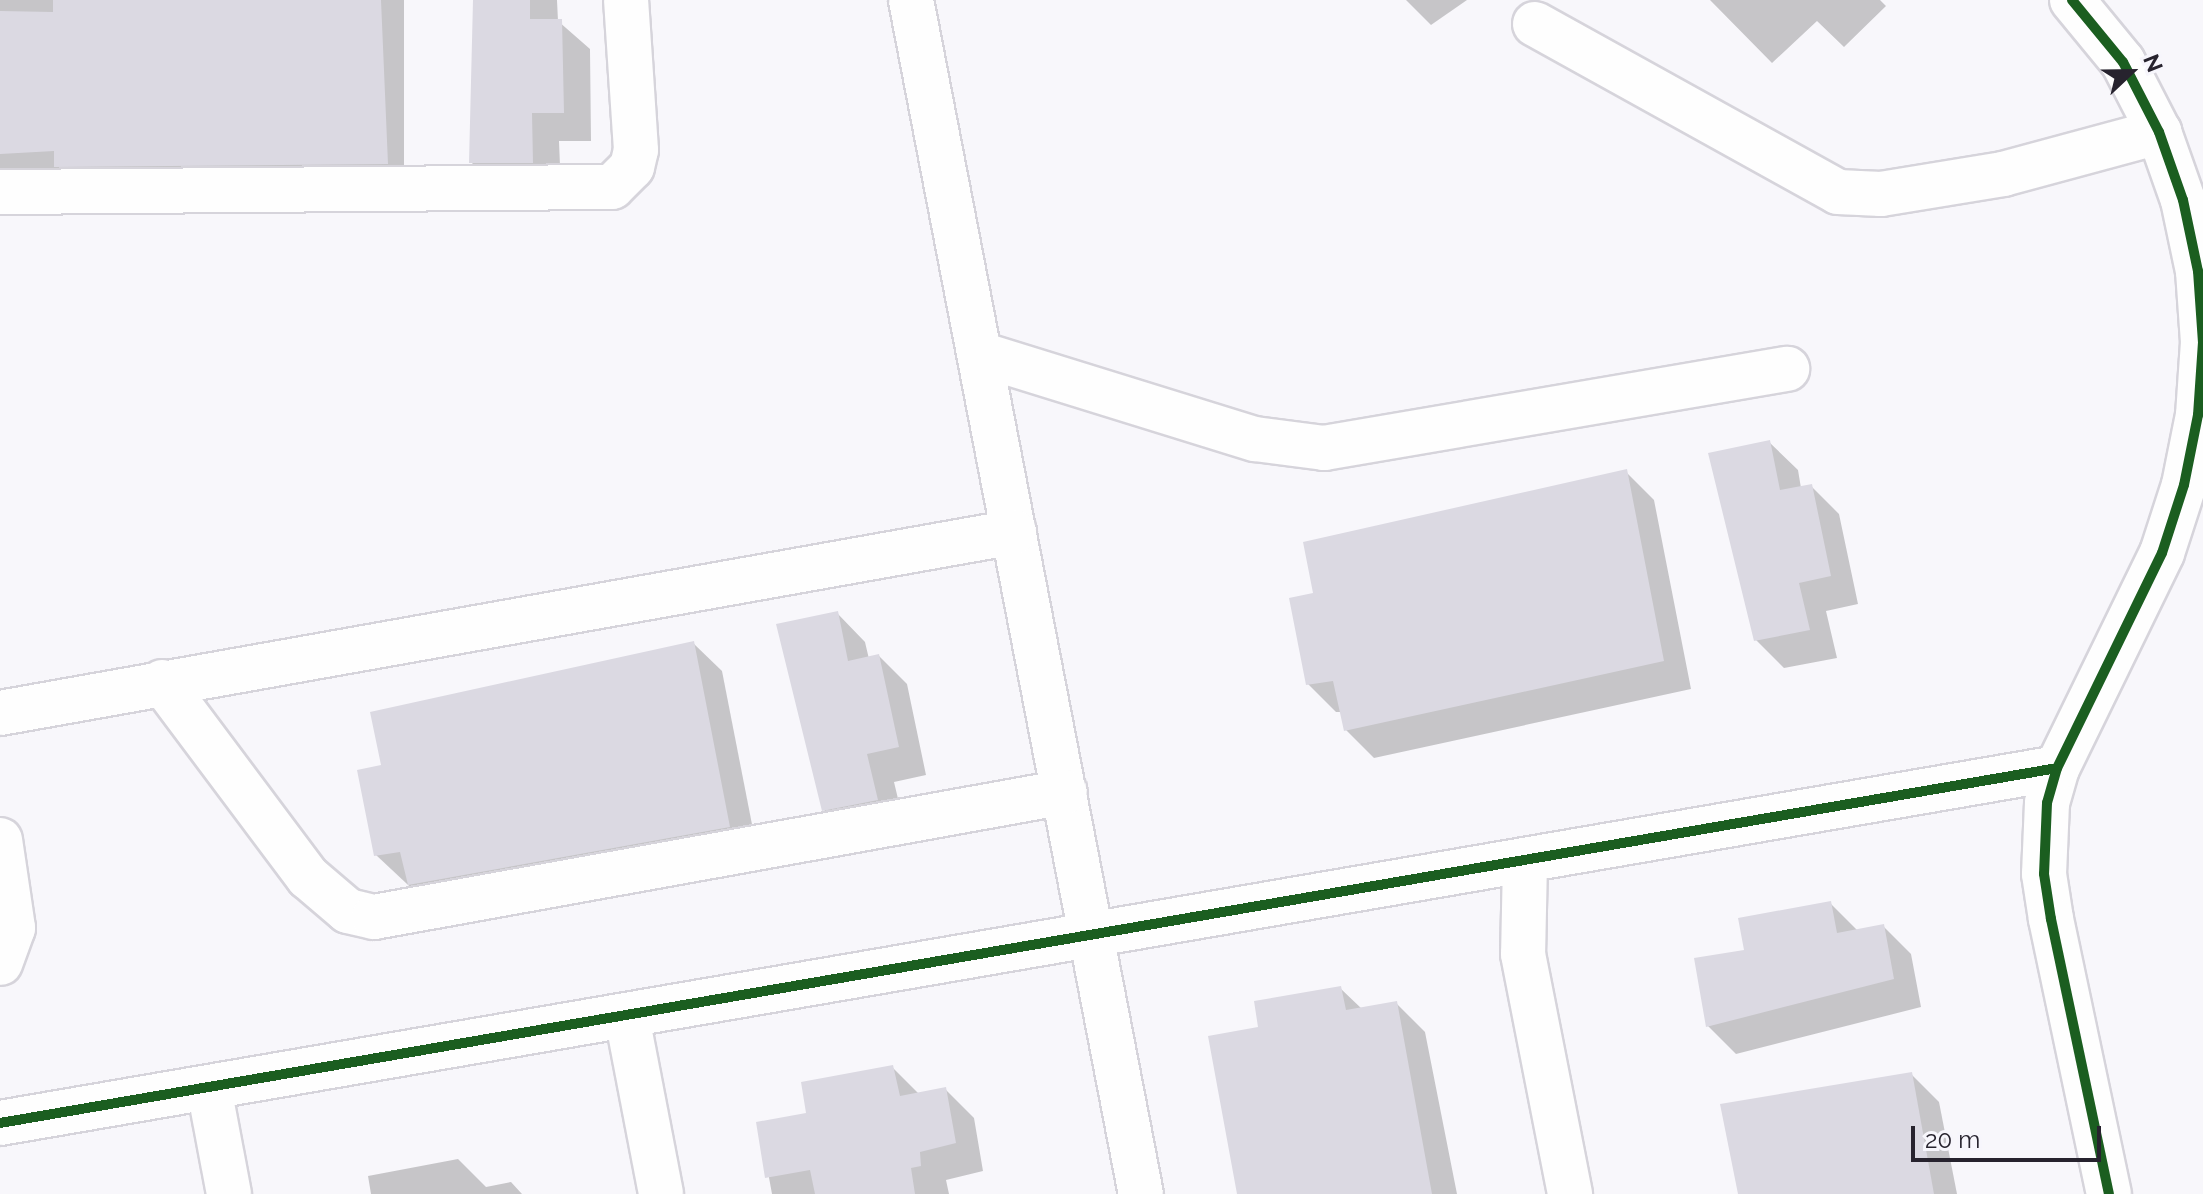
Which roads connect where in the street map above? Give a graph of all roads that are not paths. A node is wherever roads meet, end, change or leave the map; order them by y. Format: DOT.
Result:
graph roads {
  1 [pos="626,0"];
  2 [pos="911,0"];
  3 [pos="2072,0"];
  4 [pos="1535,24"];
  5 [pos="2159,132"];
  6 [pos="0,192"];
  7 [pos="980,354"];
  8 [pos="1787,369"];
  9 [pos="1014,532"];
  10 [pos="162,682"];
  11 [pos="0,713"];
  12 [pos="2057,768"];
  13 [pos="1065,792"];
  14 [pos="0,840"];
  15 [pos="1525,862"];
  16 [pos="1093,935"];
  17 [pos="0,963"];
  18 [pos="627,1017"];
  19 [pos="209,1088"];
  20 [pos="0,1123"];
  21 [pos="229,1194"];
  22 [pos="661,1194"];
  23 [pos="1141,1194"];
  24 [pos="1570,1194"];
  25 [pos="2109,1194"];
  1 -- 6 [label="street"];
  2 -- 7 [label="street"];
  3 -- 5 [label="street"];
  4 -- 5 [label="street"];
  5 -- 12 [label="street"];
  7 -- 8 [label="street"];
  7 -- 9 [label="street"];
  9 -- 10 [label="street"];
  9 -- 13 [label="street"];
  10 -- 11 [label="street"];
  10 -- 13 [label="street"];
  12 -- 15 [label="street"];
  12 -- 25 [label="street"];
  13 -- 16 [label="street"];
  14 -- 17 [label="street"];
  15 -- 16 [label="street"];
  15 -- 24 [label="street"];
  16 -- 18 [label="street"];
  16 -- 23 [label="street"];
  18 -- 19 [label="street"];
  18 -- 22 [label="street"];
  19 -- 20 [label="street"];
  19 -- 21 [label="street"];
}
